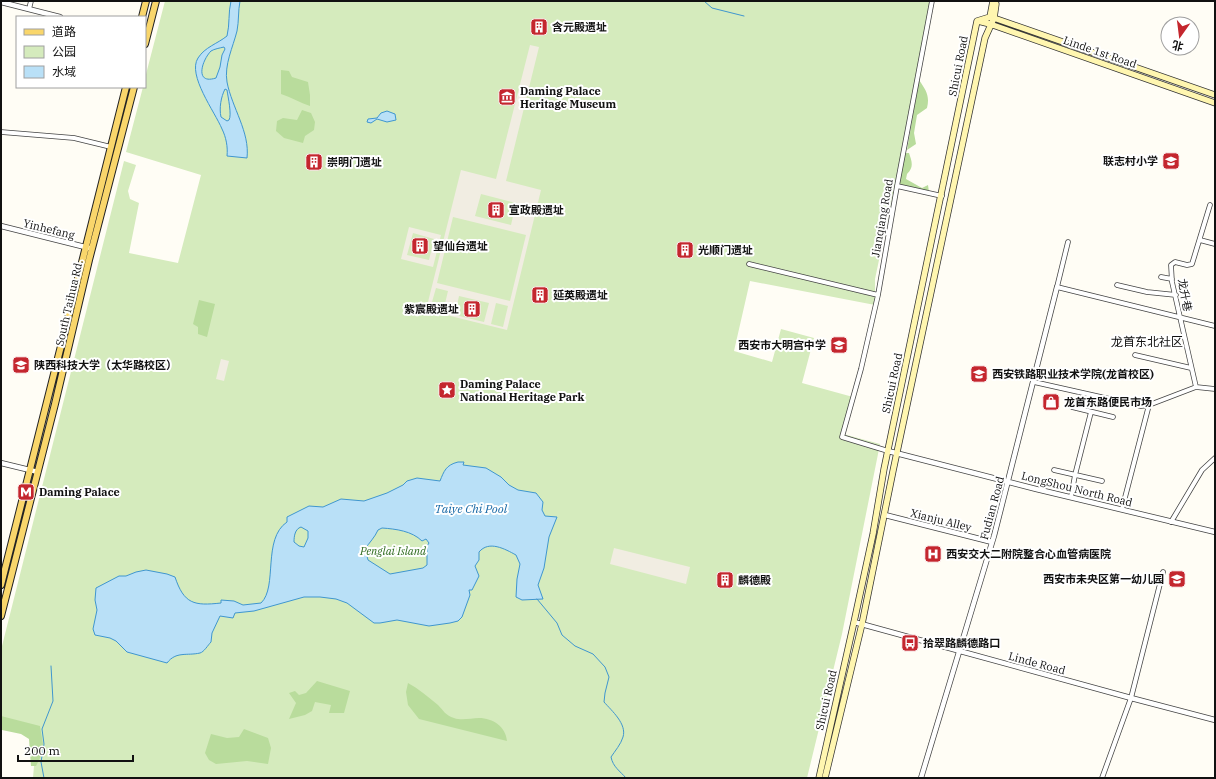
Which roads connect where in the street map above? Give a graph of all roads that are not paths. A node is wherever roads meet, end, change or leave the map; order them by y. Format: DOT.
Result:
graph roads {
  1 [pos="31,1"];
  2 [pos="146,1"];
  3 [pos="156,1"];
  4 [pos="932,1"];
  5 [pos="993,1"];
  6 [pos="997,1"];
  7 [pos="1,2"];
  8 [pos="29,9"];
  9 [pos="56,16"];
  10 [pos="142,16"];
  11 [pos="992,17"];
  12 [pos="977,21"];
  13 [pos="990,24"];
  14 [pos="146,40"];
  15 [pos="126,88"];
  16 [pos="134,88"];
  17 [pos="1215,95"];
  18 [pos="1215,103"];
  19 [pos="1,132"];
  20 [pos="111,147"];
  21 [pos="897,186"];
  22 [pos="942,196"];
  23 [pos="1210,205"];
  24 [pos="1,226"];
  25 [pos="1200,240"];
  26 [pos="1068,242"];
  27 [pos="1215,244"];
  28 [pos="86,247"];
  29 [pos="93,249"];
  30 [pos="749,264"];
  31 [pos="1161,277"];
  32 [pos="1172,279"];
  33 [pos="1117,284"];
  34 [pos="1057,287"];
  35 [pos="878,295"];
  36 [pos="1176,295"];
  37 [pos="1180,317"];
  38 [pos="1215,326"];
  39 [pos="1135,355"];
  40 [pos="1191,368"];
  41 [pos="1034,382"];
  42 [pos="1196,387"];
  43 [pos="1215,389"];
  44 [pos="1149,405"];
  45 [pos="1072,407"];
  46 [pos="1091,412"];
  47 [pos="1113,417"];
  48 [pos="888,451"];
  49 [pos="897,453"];
  50 [pos="1215,458"];
  51 [pos="1,463"];
  52 [pos="30,470"];
  53 [pos="1054,470"];
  54 [pos="38,472"];
  55 [pos="1075,475"];
  56 [pos="1009,481"];
  57 [pos="1102,481"];
  58 [pos="1071,497"];
  59 [pos="1122,509"];
  60 [pos="885,515"];
  61 [pos="1172,522"];
  62 [pos="1215,532"];
  63 [pos="992,542"];
  64 [pos="1163,572"];
  65 [pos="1,585"];
  66 [pos="1,616"];
  67 [pos="854,622"];
  68 [pos="862,624"];
  69 [pos="959,651"];
  70 [pos="1131,698"];
  71 [pos="1215,720"];
  72 [pos="819,778"];
  73 [pos="825,778"];
  74 [pos="921,778"];
  75 [pos="1102,778"];
  1 -- 8 [label="street"];
  2 -- 10 [label="main road"];
  3 -- 14 [label="main road"];
  4 -- 21 [label="street, Jianqiang Road"];
  5 -- 11 [label="main road, Shicui Road"];
  6 -- 11 [label="main road, Shicui Road"];
  7 -- 8 [label="street"];
  8 -- 9 [label="street"];
  11 -- 12 [label="main road"];
  11 -- 13 [label="main road, Shicui Road"];
  11 -- 17 [label="main road, Linde 1st Road"];
  12 -- 13 [label="main road, Linde 1st Road"];
  12 -- 22 [label="main road, Shicui Road"];
  13 -- 18 [label="main road, Linde 1st Road"];
  13 -- 49 [label="main road, Shicui Road"];
  15 -- 20 [label="main road, South Taihua Rd."];
  16 -- 29 [label="main road, South Taihua Rd."];
  19 -- 20 [label="street"];
  20 -- 28 [label="main road, South Taihua Rd."];
  21 -- 22 [label="street"];
  21 -- 35 [label="street, Jianqiang Road"];
  22 -- 48 [label="main road, Shicui Road"];
  23 -- 25 [label="street, 龙升巷"];
  24 -- 28 [label="street, Yinhefang"];
  25 -- 27 [label="street"];
  25 -- 32 [label="street, 龙升巷"];
  26 -- 34 [label="street"];
  28 -- 29 [label="street, Yinhefang"];
  28 -- 52 [label="main road, South Taihua Rd."];
  29 -- 54 [label="main road, South Taihua Rd."];
  30 -- 35 [label="street"];
  31 -- 32 [label="street"];
  32 -- 36 [label="street, 龙升巷"];
  33 -- 36 [label="street"];
  34 -- 37 [label="street"];
  34 -- 41 [label="street, Fudian Road"];
  35 -- 48 [label="street, Jianqiang Road"];
  36 -- 37 [label="street, 龙升巷"];
  37 -- 38 [label="street"];
  37 -- 40 [label="street, 龙升巷"];
  39 -- 40 [label="street"];
  40 -- 42 [label="street, 龙升巷"];
  41 -- 44 [label="street"];
  41 -- 56 [label="street, Fudian Road"];
  42 -- 43 [label="street"];
  42 -- 44 [label="street"];
  44 -- 59 [label="street"];
  45 -- 46 [label="street"];
  46 -- 47 [label="street"];
  46 -- 55 [label="street"];
  48 -- 49 [label="street, LongShou North Road"];
  48 -- 67 [label="main road, Shicui Road"];
  49 -- 56 [label="street, LongShou North Road"];
  49 -- 60 [label="main road, Shicui Road"];
  50 -- 61 [label="street"];
  51 -- 52 [label="street"];
  52 -- 54 [label="street"];
  52 -- 65 [label="main road, South Taihua Rd."];
  53 -- 55 [label="street"];
  54 -- 66 [label="main road, South Taihua Rd."];
  55 -- 57 [label="street"];
  55 -- 58 [label="street"];
  56 -- 58 [label="street, LongShou North Road"];
  56 -- 63 [label="street, Fudian Road"];
  58 -- 59 [label="street, LongShou North Road"];
  59 -- 61 [label="street, LongShou North Road"];
  60 -- 63 [label="street, Xianju Alley"];
  60 -- 68 [label="main road, Shicui Road"];
  61 -- 62 [label="street, LongShou North Road"];
  63 -- 69 [label="street, Fudian Road"];
  64 -- 70 [label="street"];
  67 -- 68 [label="street, Linde Road"];
  67 -- 72 [label="main road, Shicui Road"];
  68 -- 69 [label="street, Linde Road"];
  68 -- 73 [label="main road, Shicui Road"];
  69 -- 70 [label="street, Linde Road"];
  69 -- 74 [label="street, Fudian Road"];
  70 -- 71 [label="street, Linde Road"];
  70 -- 75 [label="street"];
}
